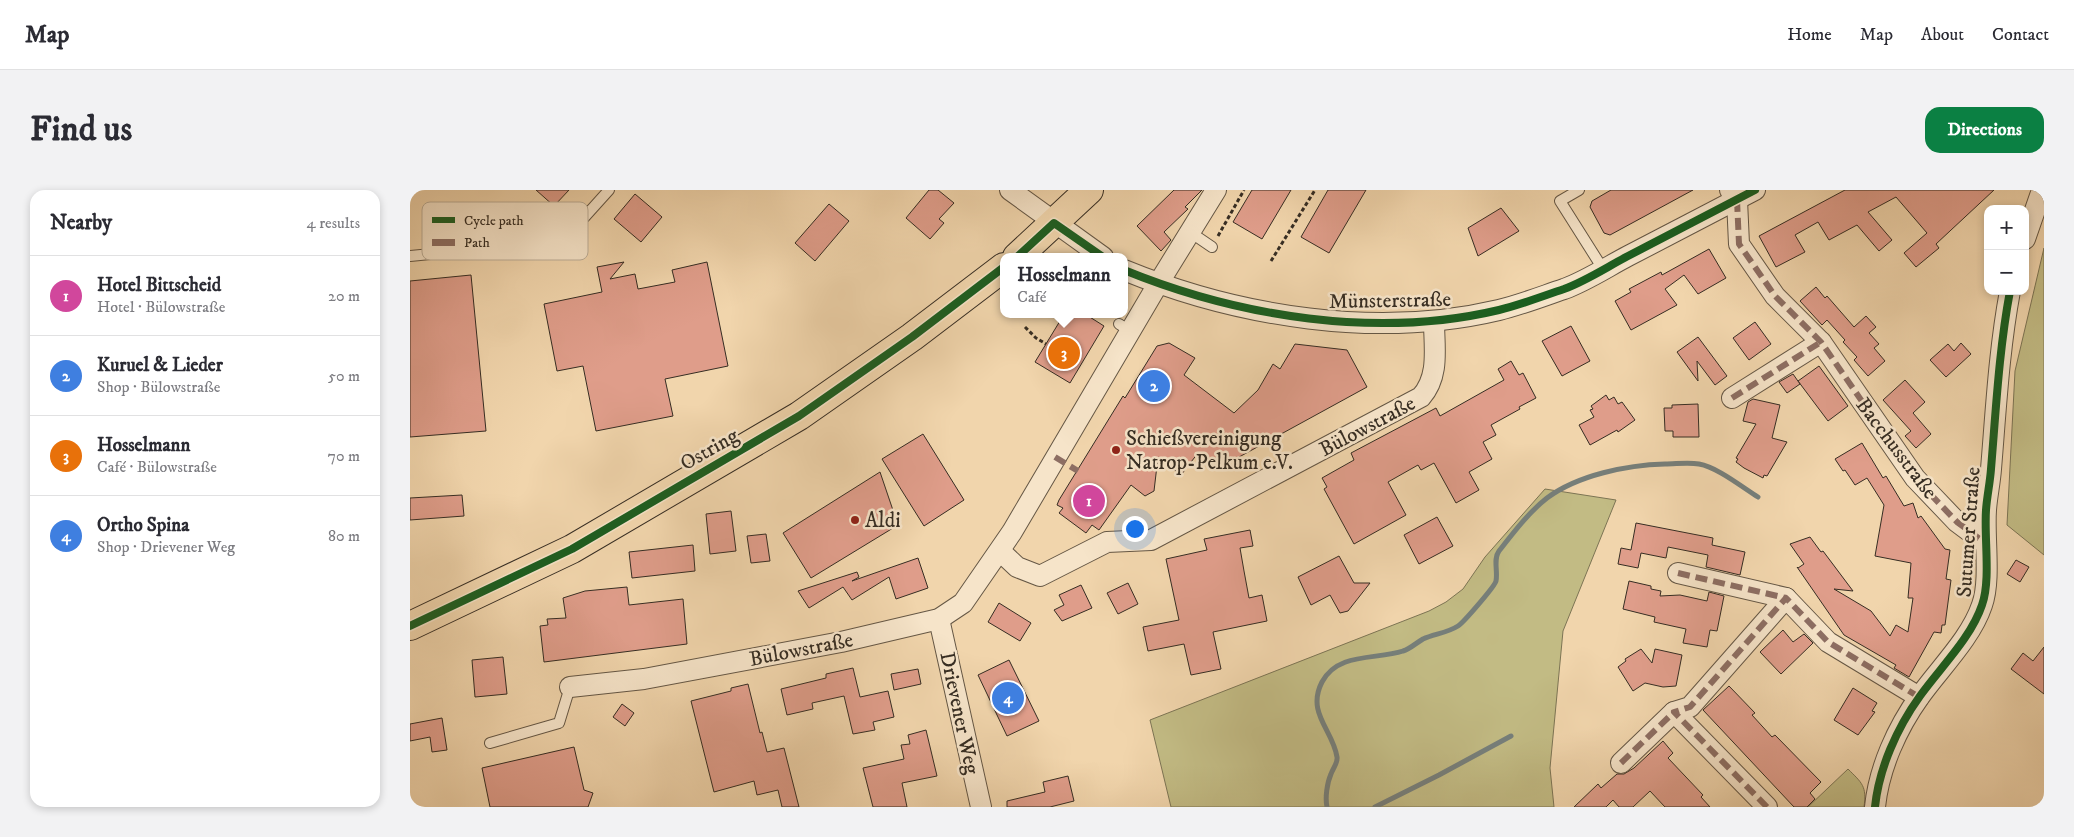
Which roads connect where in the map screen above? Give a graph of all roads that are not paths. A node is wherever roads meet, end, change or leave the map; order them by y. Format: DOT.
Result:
graph roads {
  1 [pos="609,190"];
  2 [pos="1010,190"];
  3 [pos="1089,190"];
  4 [pos="1216,190"];
  5 [pos="1579,190"];
  6 [pos="1755,190"];
  7 [pos="2042,190"];
  8 [pos="1733,195"];
  9 [pos="588,213"];
  10 [pos="1054,223"];
  11 [pos="2029,227"];
  12 [pos="1190,232"];
  13 [pos="1212,247"];
  14 [pos="1021,253"];
  15 [pos="1097,253"];
  16 [pos="1603,269"];
  17 [pos="1000,270"];
  18 [pos="1128,272"];
  19 [pos="1158,284"];
  20 [pos="2009,295"];
  21 [pos="1434,321"];
  22 [pos="1820,342"];
  23 [pos="1732,398"];
  24 [pos="1985,543"];
  25 [pos="1000,551"];
  26 [pos="1678,573"];
  27 [pos="1786,598"];
  28 [pos="940,619"];
  29 [pos="410,626"];
  30 [pos="570,687"];
  31 [pos="1919,697"];
  32 [pos="1674,712"];
  33 [pos="490,743"];
  34 [pos="1621,763"];
  35 [pos="981,807"];
  36 [pos="1767,807"];
  37 [pos="1875,807"];
  1 -- 9 [label="lane"];
  2 -- 10 [label="street"];
  3 -- 10 [label="main road"];
  4 -- 12 [label="street, Bülowstraße"];
  5 -- 16 [label="lane"];
  6 -- 8 [label="street, Münsterstraße"];
  7 -- 11 [label="street"];
  8 -- 16 [label="street, Münsterstraße"];
  8 -- 22 [label="street, Bacchusstraße"];
  10 -- 14 [label="main road"];
  10 -- 15 [label="street"];
  12 -- 13 [label="lane"];
  12 -- 19 [label="street, Bülowstraße"];
  16 -- 21 [label="street, Münsterstraße"];
  17 -- 29 [label="main road, Ostring"];
  18 -- 19 [label="street, Münsterstraße"];
  19 -- 21 [label="street, Münsterstraße"];
  19 -- 25 [label="street, Bülowstraße"];
  20 -- 24 [label="street, Sutumer Straße"];
  21 -- 25 [label="street, Bülowstraße"];
  22 -- 23 [label="street"];
  22 -- 24 [label="street, Bacchusstraße"];
  24 -- 31 [label="street, Sutumer Straße"];
  25 -- 28 [label="street, Bülowstraße"];
  26 -- 27 [label="street"];
  27 -- 31 [label="street"];
  27 -- 32 [label="street"];
  28 -- 30 [label="street, Bülowstraße"];
  28 -- 35 [label="street, Drievener Weg"];
  30 -- 33 [label="lane"];
  31 -- 37 [label="street, Sutumer Straße"];
  32 -- 34 [label="street"];
  32 -- 36 [label="street"];
}
